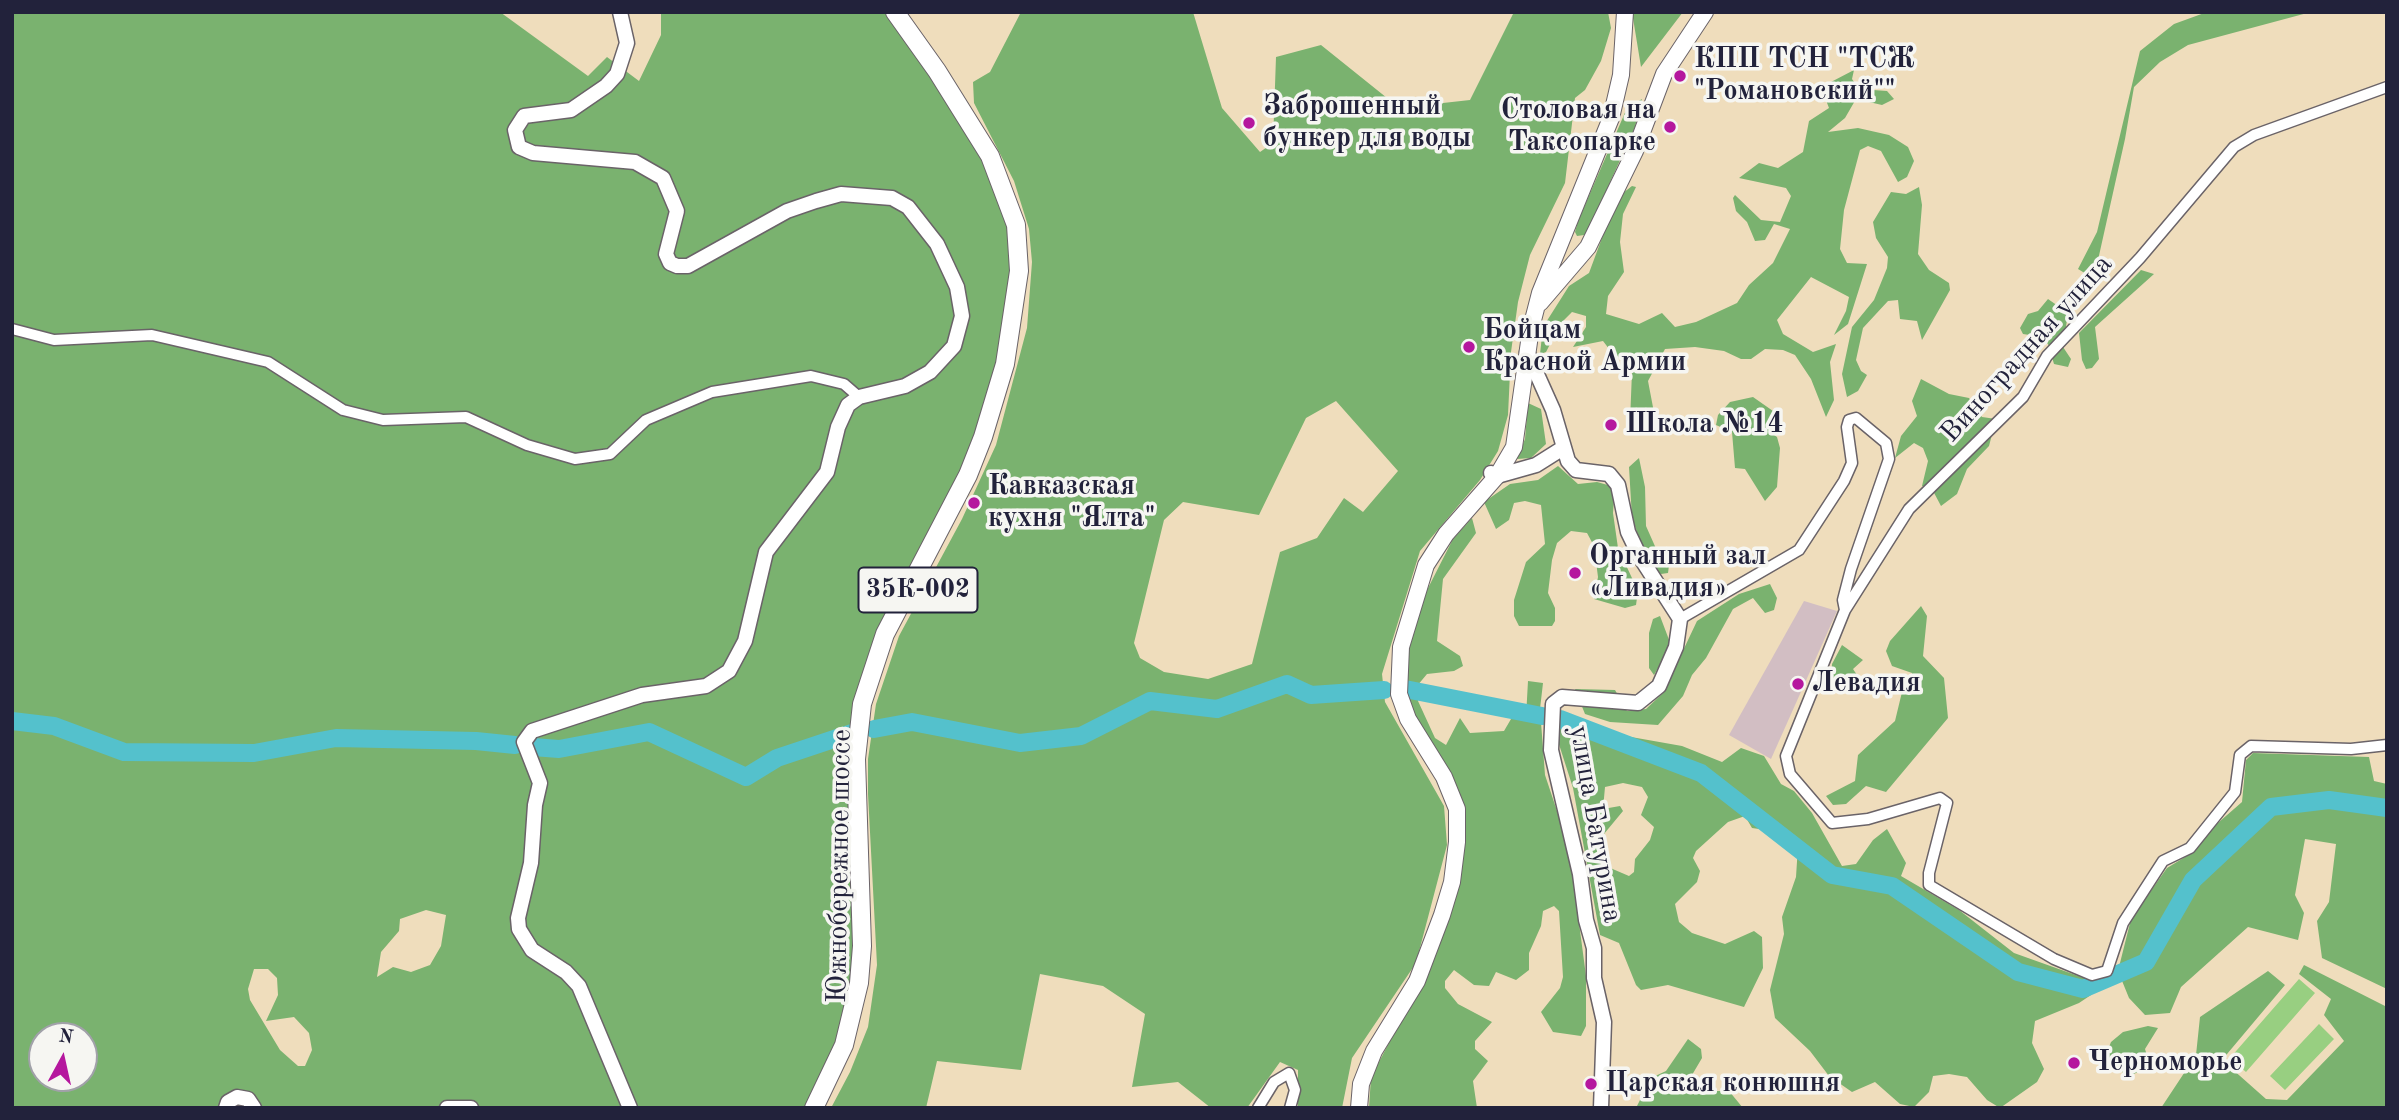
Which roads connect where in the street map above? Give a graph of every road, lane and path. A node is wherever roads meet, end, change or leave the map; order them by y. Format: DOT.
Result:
graph roads {
  1 [pos="620,12"];
  2 [pos="895,12"];
  3 [pos="906,12"];
  4 [pos="1619,12"];
  5 [pos="1625,12"];
  6 [pos="1704,12"];
  7 [pos="2387,88"];
  8 [pos="1561,234"];
  9 [pos="1591,241"];
  10 [pos="1535,301"];
  11 [pos="12,329"];
  12 [pos="1523,333"];
  13 [pos="1527,352"];
  14 [pos="859,397"];
  15 [pos="1563,448"];
  16 [pos="1494,475"];
  17 [pos="1845,610"];
  18 [pos="1680,619"];
  19 [pos="2387,745"];
  20 [pos="226,1108"];
  21 [pos="254,1108"];
  22 [pos="447,1108"];
  23 [pos="471,1108"];
  24 [pos="631,1108"];
  25 [pos="814,1108"];
  26 [pos="827,1108"];
  27 [pos="1258,1108"];
  28 [pos="1290,1108"];
  29 [pos="1353,1108"];
  30 [pos="1359,1108"];
  31 [pos="1601,1108"];
  1 -- 14 [label="street"];
  2 -- 25 [label="highway, Южнобережное шоссе / 35К-002"];
  3 -- 26 [label="highway, Южнобережное шоссе / 35К-002"];
  4 -- 8 [label="main road"];
  5 -- 8 [label="main road"];
  6 -- 9 [label="main road"];
  7 -- 17 [label="street, Виноградная улица"];
  8 -- 9 [label="main road"];
  8 -- 10 [label="main road"];
  9 -- 10 [label="main road"];
  10 -- 12 [label="main road"];
  10 -- 13 [label="main road"];
  11 -- 14 [label="street"];
  12 -- 13 [label="main road"];
  12 -- 16 [label="main road"];
  13 -- 15 [label="street"];
  13 -- 16 [label="main road"];
  14 -- 24 [label="street"];
  15 -- 16 [label="street"];
  15 -- 18 [label="street"];
  16 -- 29 [label="main road"];
  16 -- 30 [label="main road"];
  17 -- 18 [label="street"];
  17 -- 19 [label="street, Виноградная улица"];
  18 -- 31 [label="street, улица Батурина"];
  20 -- 21 [label="street"];
  22 -- 23 [label="street"];
  27 -- 28 [label="street"];
}
